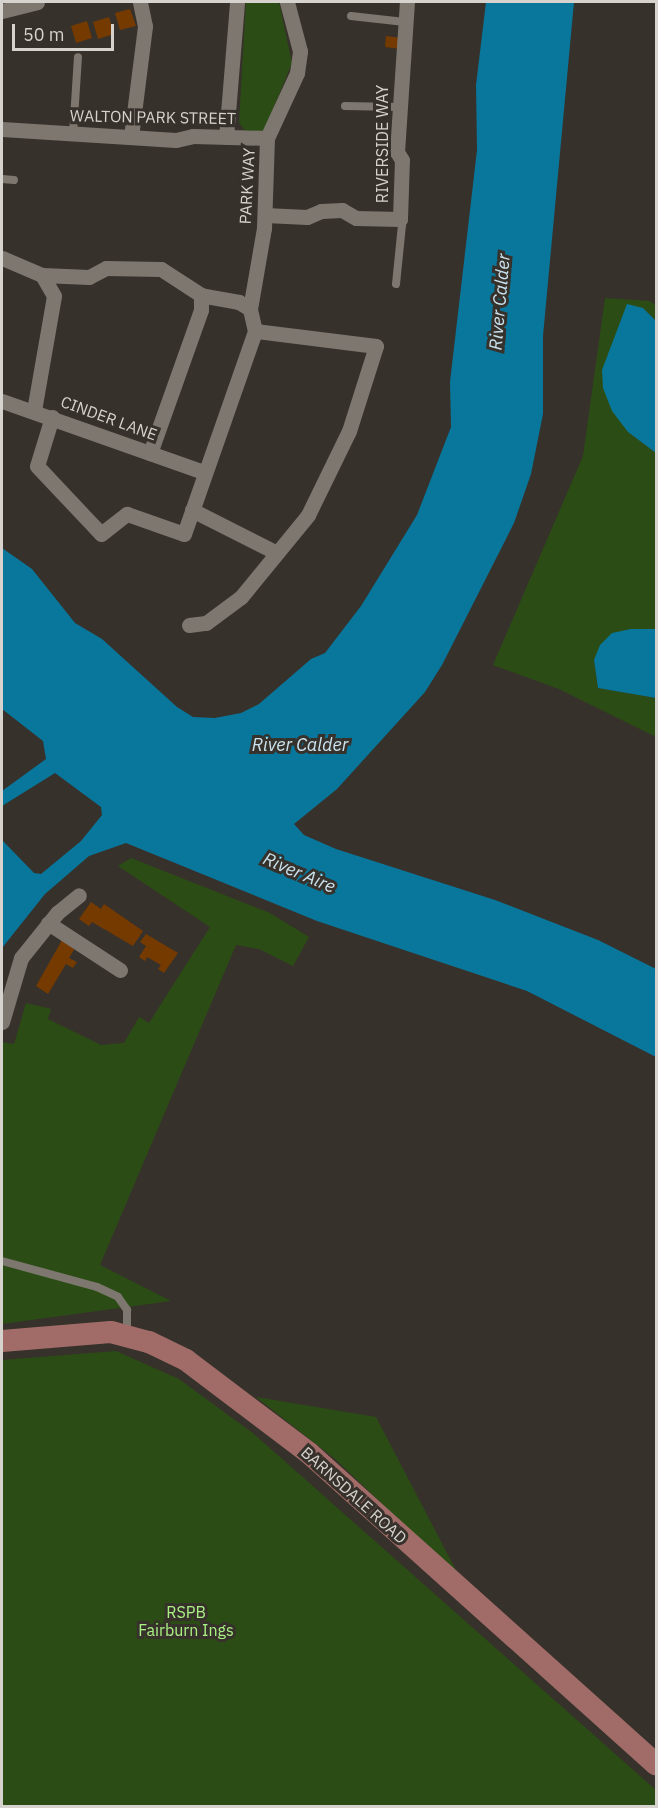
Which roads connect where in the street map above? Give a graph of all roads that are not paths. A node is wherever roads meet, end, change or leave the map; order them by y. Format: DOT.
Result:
graph roads {
  1 [pos="37,2"];
  2 [pos="140,2"];
  3 [pos="237,2"];
  4 [pos="287,2"];
  5 [pos="407,2"];
  6 [pos="2,12"];
  7 [pos="351,16"];
  8 [pos="405,22"];
  9 [pos="78,57"];
  10 [pos="345,106"];
  11 [pos="399,107"];
  12 [pos="2,129"];
  13 [pos="72,134"];
  14 [pos="131,137"];
  15 [pos="226,138"];
  16 [pos="267,138"];
  17 [pos="2,179"];
  18 [pos="14,180"];
  19 [pos="265,215"];
  20 [pos="400,219"];
  21 [pos="2,258"];
  22 [pos="42,275"];
  23 [pos="396,284"];
  24 [pos="201,303"];
  25 [pos="250,309"];
  26 [pos="255,331"];
  27 [pos="2,401"];
  28 [pos="34,411"];
  29 [pos="52,417"];
  30 [pos="150,453"];
  31 [pos="204,472"];
  32 [pos="192,510"];
  33 [pos="277,553"];
  34 [pos="189,625"];
  35 [pos="79,895"];
  36 [pos="48,923"];
  37 [pos="120,970"];
  38 [pos="2,1022"];
  39 [pos="2,1261"];
  40 [pos="126,1336"];
  41 [pos="2,1341"];
  42 [pos="657,1764"];
  1 -- 6 [label="street"];
  2 -- 14 [label="street"];
  3 -- 15 [label="street"];
  4 -- 16 [label="street, PARK WAY"];
  5 -- 8 [label="street, RIVERSIDE WAY"];
  7 -- 8 [label="lane"];
  8 -- 11 [label="street, RIVERSIDE WAY"];
  9 -- 13 [label="lane"];
  10 -- 11 [label="lane"];
  11 -- 20 [label="street, RIVERSIDE WAY"];
  12 -- 13 [label="street, WALTON PARK STREET"];
  13 -- 14 [label="street, WALTON PARK STREET"];
  14 -- 15 [label="street, WALTON PARK STREET"];
  15 -- 16 [label="street, WALTON PARK STREET"];
  16 -- 19 [label="street, PARK WAY"];
  17 -- 18 [label="lane"];
  19 -- 20 [label="street, RIVERSIDE WAY"];
  19 -- 25 [label="street, PARK WAY"];
  20 -- 23 [label="lane"];
  21 -- 22 [label="street"];
  22 -- 24 [label="street"];
  22 -- 28 [label="street"];
  24 -- 25 [label="street"];
  24 -- 30 [label="street"];
  25 -- 26 [label="street, PARK WAY"];
  26 -- 31 [label="street"];
  26 -- 33 [label="street"];
  27 -- 28 [label="street, CINDER LANE"];
  28 -- 29 [label="street, CINDER LANE"];
  29 -- 30 [label="street, CINDER LANE"];
  29 -- 32 [label="street"];
  30 -- 31 [label="street, CINDER LANE"];
  31 -- 32 [label="street"];
  32 -- 33 [label="street"];
  33 -- 34 [label="street"];
  35 -- 36 [label="street"];
  36 -- 37 [label="street"];
  36 -- 38 [label="street"];
  39 -- 40 [label="lane"];
  40 -- 41 [label="main road, BARNSDALE ROAD"];
  40 -- 42 [label="main road, BARNSDALE ROAD"];
}
